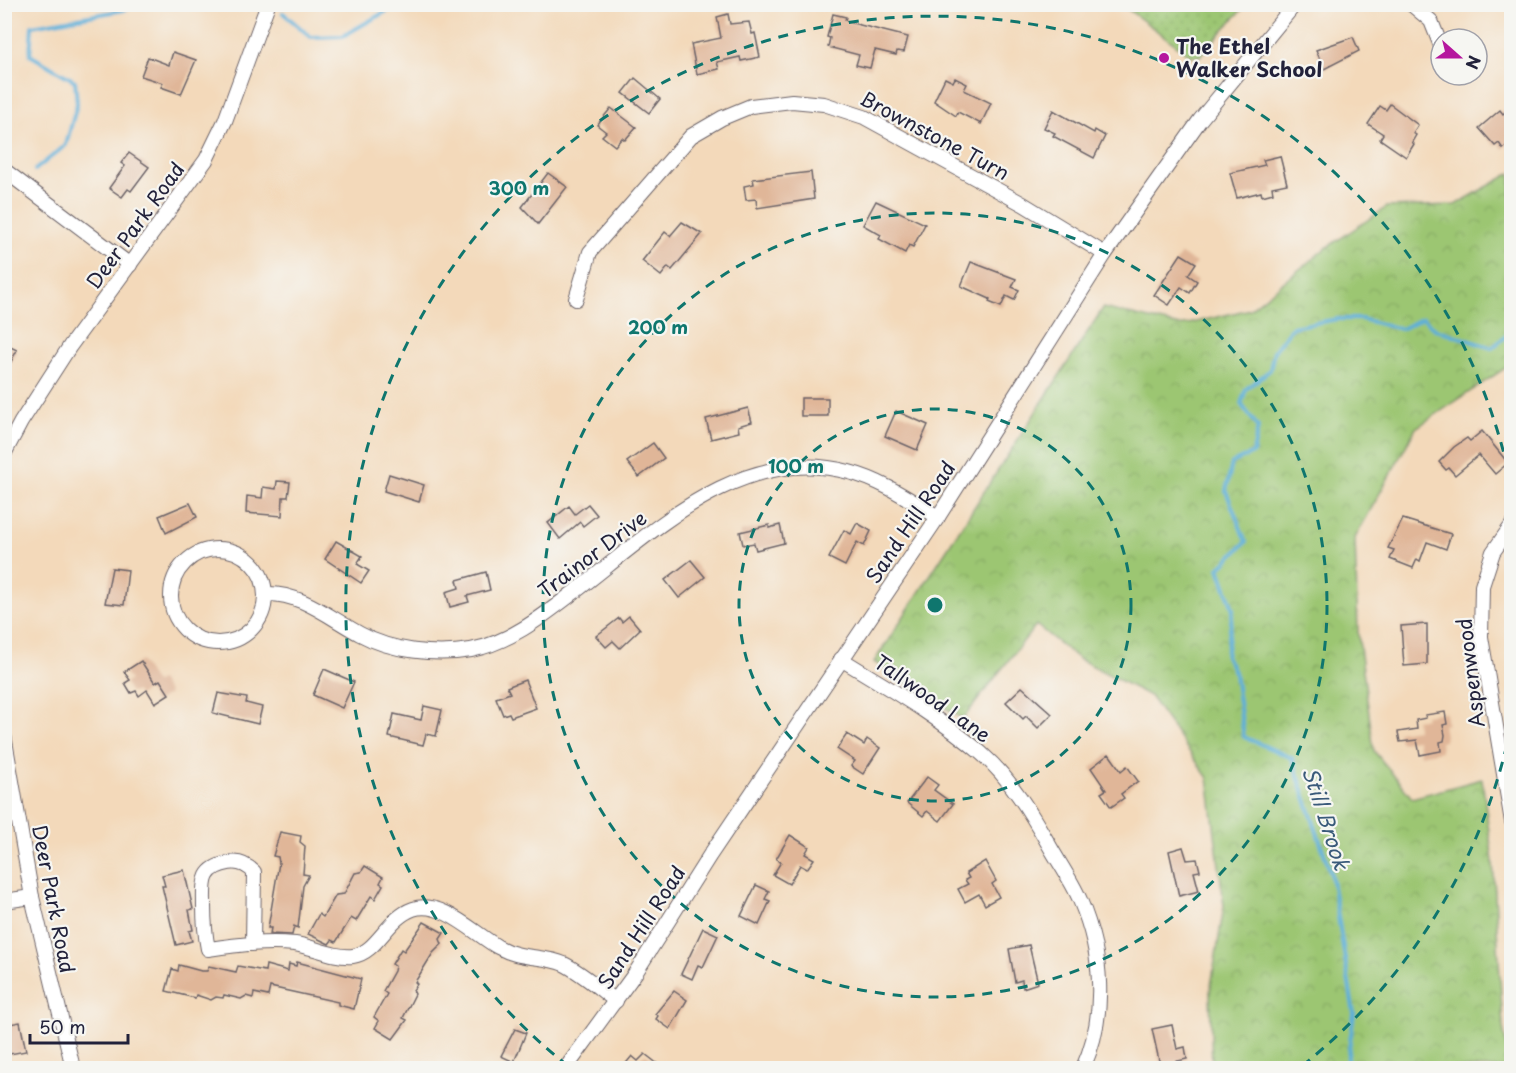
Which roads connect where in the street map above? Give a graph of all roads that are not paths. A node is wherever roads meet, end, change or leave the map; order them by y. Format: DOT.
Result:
graph roads {
  1 [pos="268,4"];
  2 [pos="1295,4"];
  3 [pos="1411,4"];
  4 [pos="1433,27"];
  5 [pos="4,170"];
  6 [pos="1105,254"];
  7 [pos="130,265"];
  8 [pos="576,299"];
  9 [pos="4,454"];
  10 [pos="938,517"];
  11 [pos="1512,525"];
  12 [pos="265,594"];
  13 [pos="841,659"];
  14 [pos="4,735"];
  15 [pos="1512,822"];
  16 [pos="32,897"];
  17 [pos="4,901"];
  18 [pos="253,944"];
  19 [pos="616,1001"];
  20 [pos="74,1068"];
  21 [pos="566,1068"];
  22 [pos="1083,1068"];
  1 -- 7 [label="street, Deer Park Road"];
  2 -- 6 [label="street, Sand Hill Road"];
  3 -- 4 [label="street"];
  5 -- 7 [label="street"];
  6 -- 8 [label="street, Brownstone Turn"];
  6 -- 10 [label="street, Sand Hill Road"];
  7 -- 9 [label="street, Deer Park Road"];
  10 -- 12 [label="street, Trainor Drive"];
  10 -- 13 [label="street, Sand Hill Road"];
  11 -- 15 [label="street, Aspenwood"];
  12 -- 12 [label="street"];
  13 -- 19 [label="street, Sand Hill Road"];
  13 -- 22 [label="street, Tallwood Lane"];
  14 -- 16 [label="street, Deer Park Road"];
  16 -- 17 [label="street"];
  16 -- 20 [label="street, Deer Park Road"];
  18 -- 18 [label="street"];
  18 -- 19 [label="street"];
  19 -- 21 [label="street, Sand Hill Road"];
}
